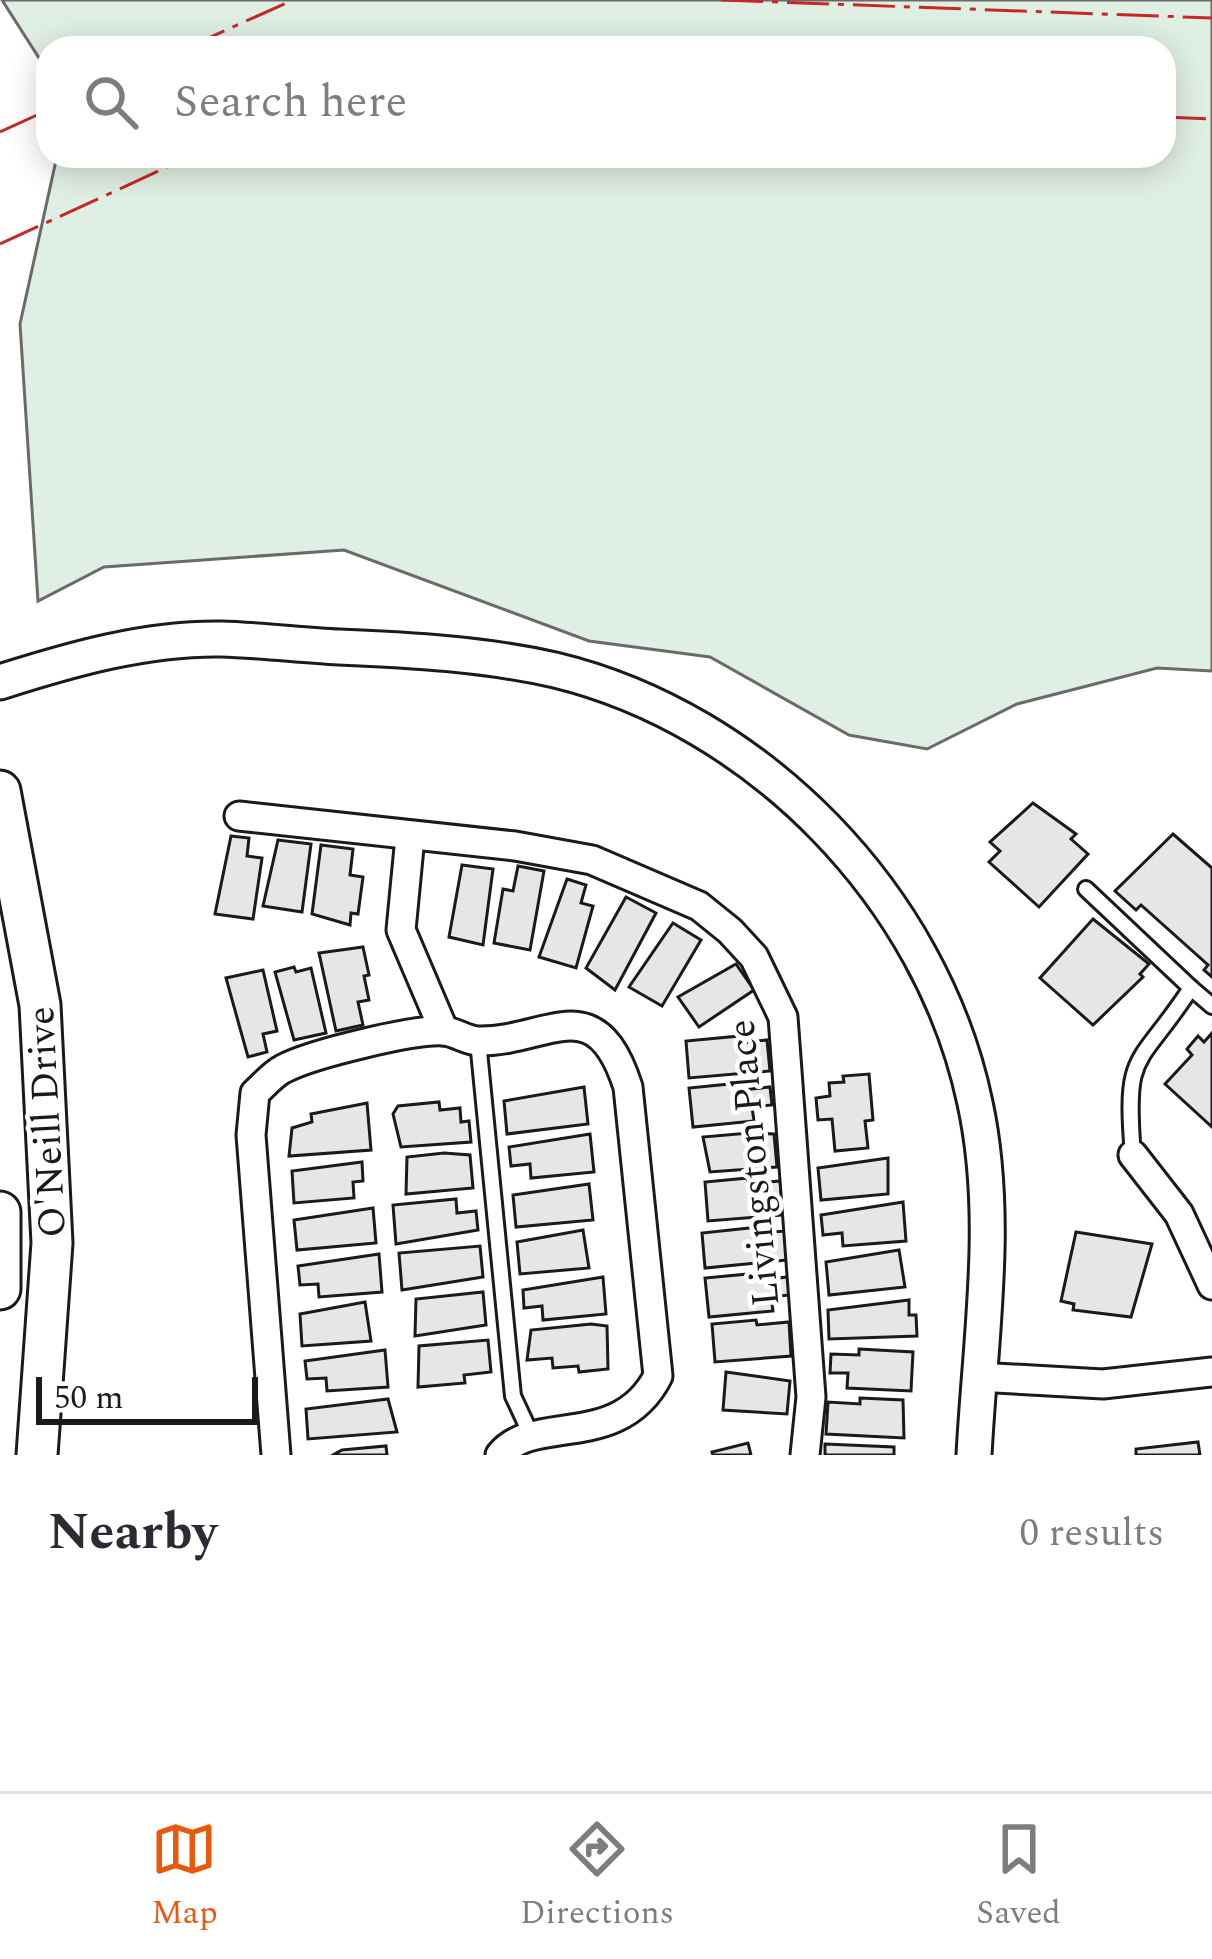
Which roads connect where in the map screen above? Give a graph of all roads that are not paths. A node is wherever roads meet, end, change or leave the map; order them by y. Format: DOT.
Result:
graph roads {
  1 [pos="0,682"];
  2 [pos="0,791"];
  3 [pos="239,816"];
  4 [pos="410,837"];
  5 [pos="1086,889"];
  6 [pos="1191,988"];
  7 [pos="1212,1006"];
  8 [pos="444,1030"];
  9 [pos="478,1041"];
  10 [pos="1132,1155"];
  11 [pos="0,1212"];
  12 [pos="1202,1233"];
  13 [pos="1212,1285"];
  14 [pos="0,1289"];
  15 [pos="1212,1372"];
  16 [pos="978,1377"];
  17 [pos="533,1438"];
  18 [pos="37,1455"];
  19 [pos="276,1455"];
  20 [pos="500,1455"];
  21 [pos="805,1455"];
  22 [pos="974,1455"];
  1 -- 16 [label="street"];
  2 -- 18 [label="main road, O'Neill Drive"];
  3 -- 4 [label="street, Livingston Place"];
  4 -- 8 [label="street"];
  4 -- 21 [label="street, Livingston Place"];
  5 -- 6 [label="lane"];
  6 -- 7 [label="lane"];
  6 -- 10 [label="lane"];
  8 -- 9 [label="street"];
  8 -- 19 [label="street"];
  9 -- 17 [label="lane"];
  9 -- 17 [label="street"];
  10 -- 12 [label="street"];
  11 -- 14 [label="main road, O'Neill Drive"];
  12 -- 13 [label="street"];
  15 -- 16 [label="street"];
  16 -- 22 [label="street"];
  17 -- 20 [label="street"];
}
